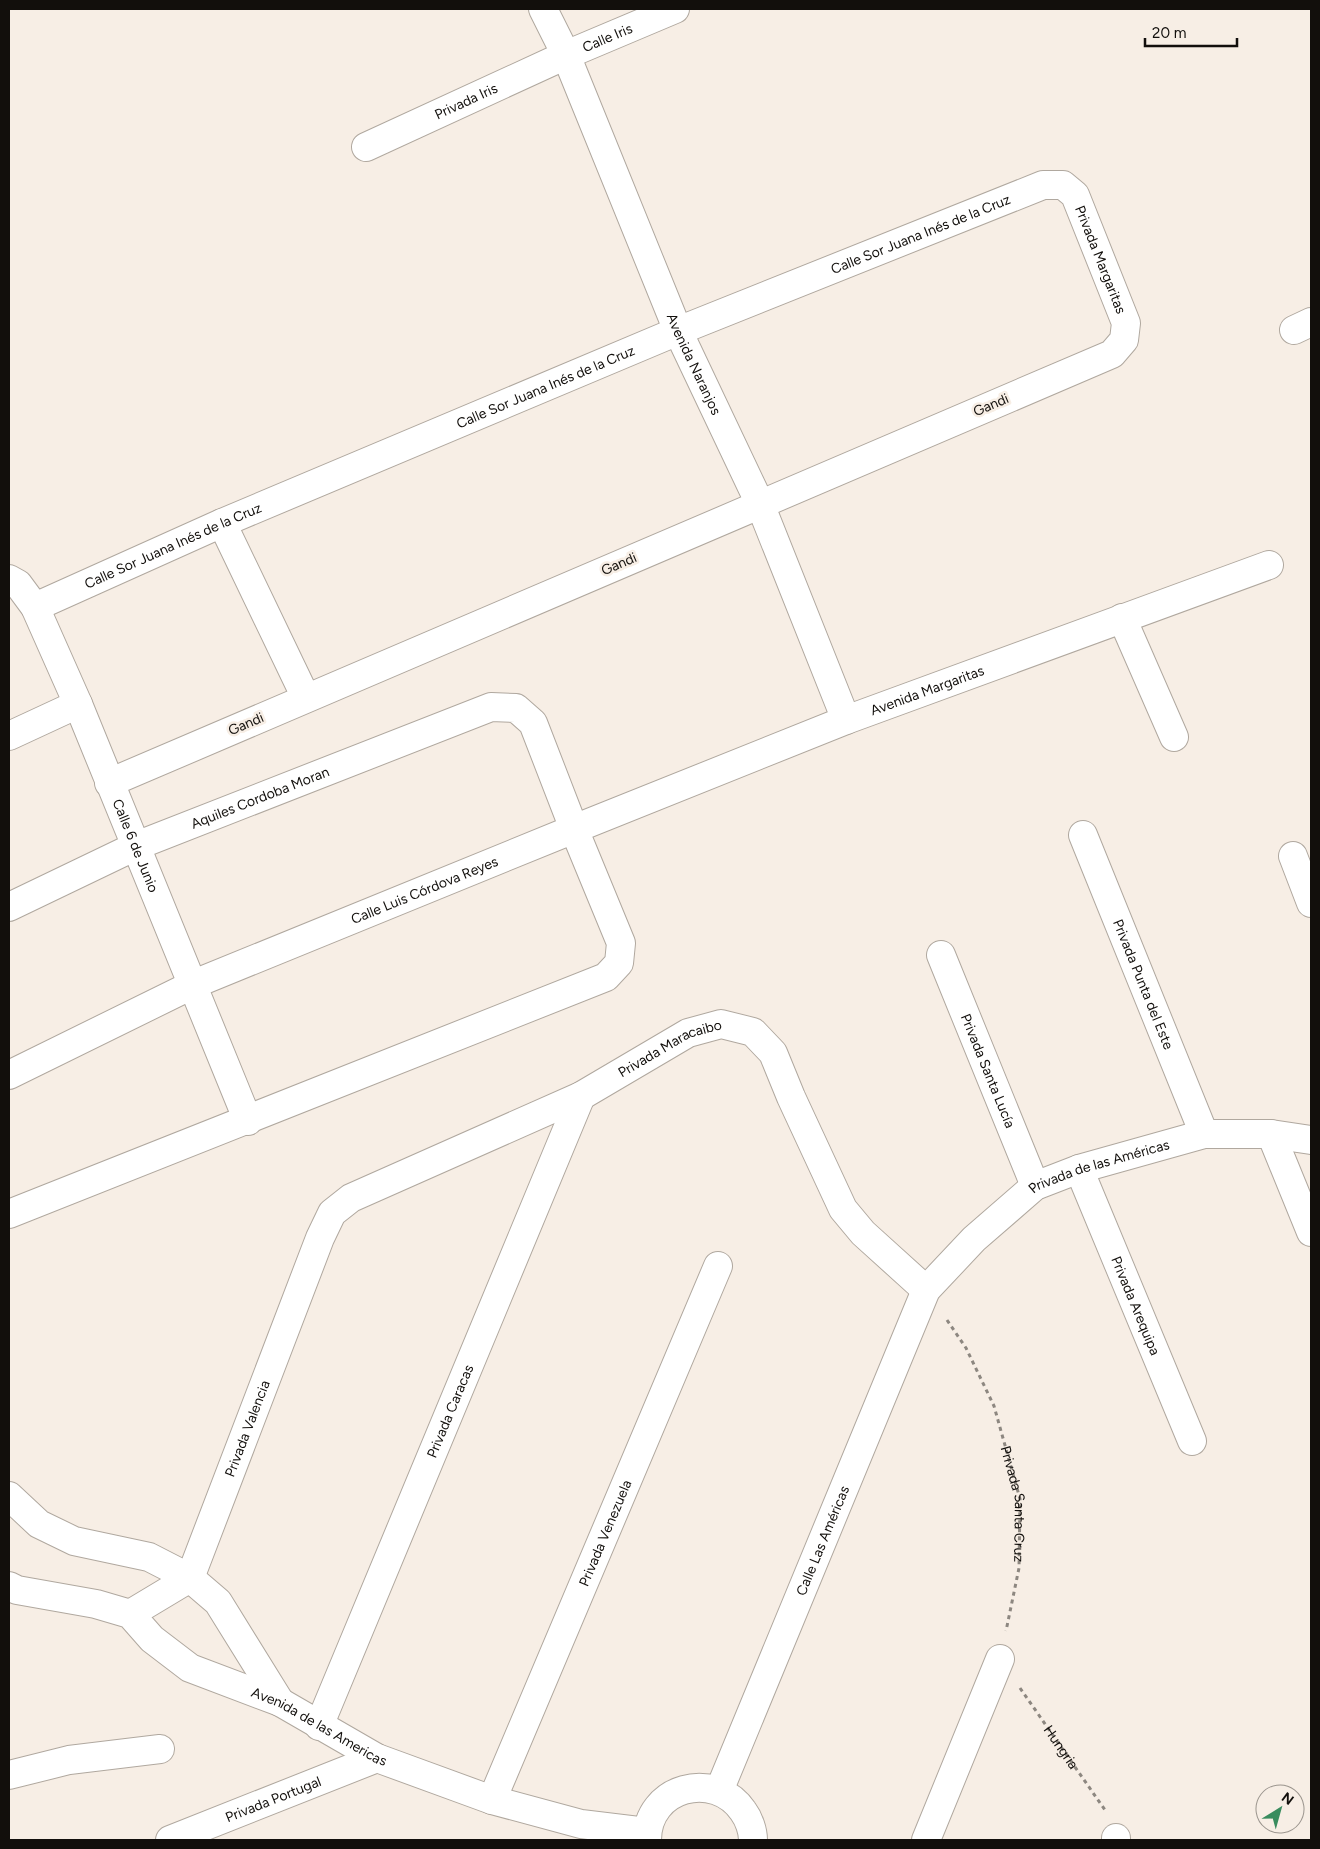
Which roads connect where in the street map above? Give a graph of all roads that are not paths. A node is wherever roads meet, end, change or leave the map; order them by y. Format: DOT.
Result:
graph roads {
  1 [pos="543,9"];
  2 [pos="675,9"];
  3 [pos="566,55"];
  4 [pos="366,147"];
  5 [pos="1063,184"];
  6 [pos="678,331"];
  7 [pos="1124,340"];
  8 [pos="760,504"];
  9 [pos="222,524"];
  10 [pos="1269,564"];
  11 [pos="9,579"];
  12 [pos="35,607"];
  13 [pos="1122,618"];
  14 [pos="306,698"];
  15 [pos="78,704"];
  16 [pos="846,720"];
  17 [pos="9,736"];
  18 [pos="1174,737"];
  19 [pos="109,783"];
  20 [pos="574,829"];
  21 [pos="1083,835"];
  22 [pos="136,846"];
  23 [pos="1293,856"];
  24 [pos="1311,902"];
  25 [pos="9,907"];
  26 [pos="941,955"];
  27 [pos="194,984"];
  28 [pos="9,1075"];
  29 [pos="581,1096"];
  30 [pos="248,1120"];
  31 [pos="1204,1134"];
  32 [pos="1270,1134"];
  33 [pos="1311,1140"];
  34 [pos="1079,1169"];
  35 [pos="1036,1186"];
  36 [pos="332,1213"];
  37 [pos="9,1214"];
  38 [pos="1311,1232"];
  39 [pos="718,1266"];
  40 [pos="926,1290"];
  41 [pos="1192,1441"];
  42 [pos="9,1496"];
  43 [pos="190,1578"];
  44 [pos="9,1586"];
  45 [pos="130,1614"];
  46 [pos="1000,1659"];
  47 [pos="280,1702"];
  48 [pos="318,1726"];
  49 [pos="160,1749"];
  50 [pos="377,1758"];
  51 [pos="9,1775"];
  52 [pos="719,1791"];
  53 [pos="492,1800"];
  54 [pos="576,1832"];
  55 [pos="647,1836"];
  56 [pos="170,1840"];
  57 [pos="753,1840"];
  58 [pos="926,1840"];
  1 -- 3 [label="street, Avenida Naranjos"];
  2 -- 3 [label="street, Calle Iris"];
  3 -- 4 [label="street, Privada Iris"];
  3 -- 6 [label="street, Avenida Naranjos"];
  5 -- 6 [label="street, Calle Sor Juana Inés de la Cruz"];
  5 -- 7 [label="street, Privada Margaritas"];
  6 -- 8 [label="street, Avenida Naranjos"];
  6 -- 9 [label="street, Calle Sor Juana Inés de la Cruz"];
  7 -- 8 [label="street, Gandi"];
  8 -- 14 [label="street, Gandi"];
  8 -- 16 [label="street, Avenida Naranjos"];
  9 -- 12 [label="street, Calle Sor Juana Inés de la Cruz"];
  9 -- 14 [label="street"];
  10 -- 13 [label="street, Avenida Margaritas"];
  11 -- 12 [label="street, Calle 6 de Junio"];
  12 -- 15 [label="street, Calle 6 de Junio"];
  13 -- 16 [label="street, Avenida Margaritas"];
  13 -- 18 [label="street"];
  14 -- 19 [label="street, Gandi"];
  15 -- 17 [label="street"];
  15 -- 19 [label="street, Calle 6 de Junio"];
  16 -- 20 [label="street, Calle Luis Córdova Reyes"];
  19 -- 22 [label="street, Calle 6 de Junio"];
  20 -- 22 [label="street, Aquiles Cordoba Moran"];
  20 -- 27 [label="street, Calle Luis Córdova Reyes"];
  20 -- 30 [label="street"];
  21 -- 31 [label="street, Privada Punta del Este"];
  22 -- 25 [label="street, Aquiles Cordoba Moran"];
  22 -- 27 [label="street, Calle 6 de Junio"];
  23 -- 24 [label="street"];
  26 -- 35 [label="street, Privada Santa Lucía"];
  27 -- 28 [label="street, Calle Luis Córdova Reyes"];
  27 -- 30 [label="street, Calle 6 de Junio"];
  29 -- 36 [label="street, Privada Maracaibo"];
  29 -- 40 [label="street, Privada Maracaibo"];
  29 -- 48 [label="street, Privada Caracas"];
  30 -- 37 [label="street"];
  31 -- 32 [label="street, Privada de las Américas"];
  31 -- 34 [label="street, Privada de las Américas"];
  32 -- 33 [label="street, Privada de las Américas"];
  32 -- 38 [label="street"];
  34 -- 35 [label="street, Privada de las Américas"];
  34 -- 41 [label="street, Privada Arequipa"];
  35 -- 40 [label="street, Privada de las Américas"];
  36 -- 43 [label="street, Privada Valencia"];
  39 -- 53 [label="street, Privada Venezuela"];
  40 -- 52 [label="street, Calle Las Américas"];
  42 -- 43 [label="street"];
  43 -- 45 [label="street"];
  43 -- 47 [label="street"];
  44 -- 45 [label="street"];
  45 -- 47 [label="street, Avenida de las Americas"];
  46 -- 58 [label="street"];
  47 -- 48 [label="street, Avenida de las Americas"];
  48 -- 50 [label="street, Avenida de las Americas"];
  49 -- 51 [label="street"];
  50 -- 53 [label="street, Avenida de las Americas"];
  50 -- 56 [label="street, Privada Portugal"];
  52 -- 55 [label="street"];
  52 -- 57 [label="street"];
  53 -- 54 [label="street, Avenida de las Americas"];
  54 -- 55 [label="street, Avenida de las Americas"];
}
